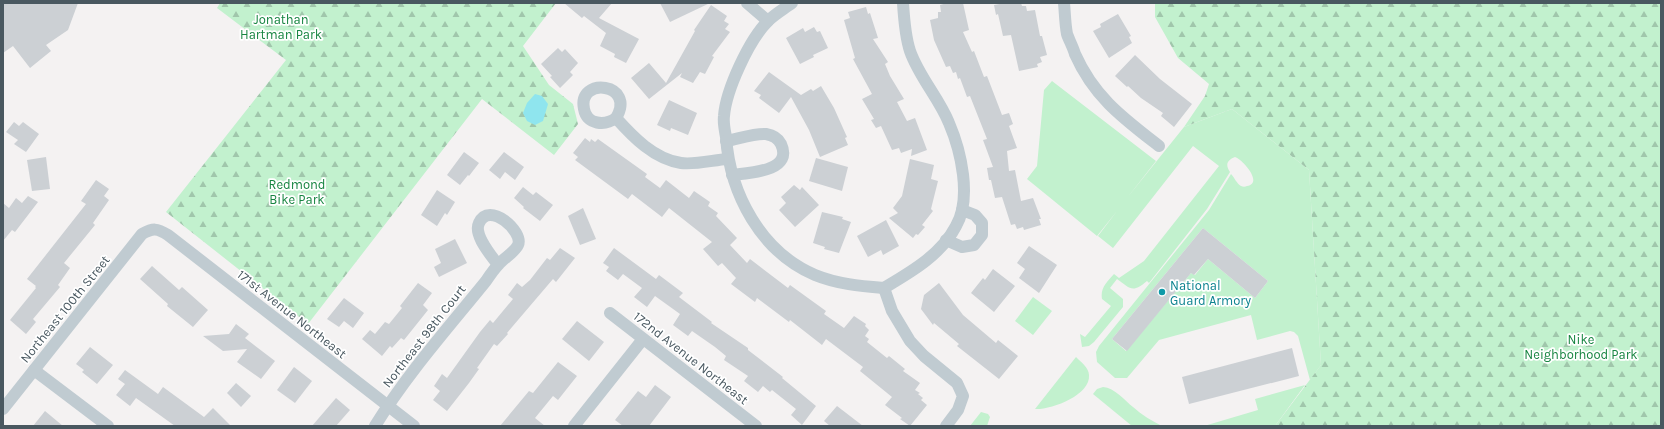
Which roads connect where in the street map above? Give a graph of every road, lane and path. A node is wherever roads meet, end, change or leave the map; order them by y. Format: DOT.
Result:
graph roads {
  1 [pos="748,3"];
  2 [pos="792,3"];
  3 [pos="903,3"];
  4 [pos="1064,3"];
  5 [pos="768,21"];
  6 [pos="616,118"];
  7 [pos="726,141"];
  8 [pos="1159,146"];
  9 [pos="728,159"];
  10 [pos="732,175"];
  11 [pos="962,210"];
  12 [pos="151,229"];
  13 [pos="946,240"];
  14 [pos="498,265"];
  15 [pos="884,288"];
  16 [pos="610,313"];
  17 [pos="643,339"];
  18 [pos="34,370"];
  19 [pos="387,406"];
  20 [pos="3,409"];
  21 [pos="108,426"];
  22 [pos="375,426"];
  23 [pos="414,426"];
  24 [pos="574,426"];
  25 [pos="756,426"];
  26 [pos="946,426"];
  1 -- 5 [label="street"];
  2 -- 5 [label="street"];
  3 -- 11 [label="street"];
  4 -- 8 [label="street"];
  5 -- 7 [label="street"];
  6 -- 9 [label="street"];
  7 -- 9 [label="street"];
  7 -- 10 [label="street"];
  9 -- 10 [label="street"];
  10 -- 15 [label="street"];
  11 -- 13 [label="street"];
  11 -- 13 [label="street"];
  12 -- 18 [label="street, Northeast 100th Street"];
  12 -- 19 [label="street, 171st Avenue Northeast"];
  13 -- 15 [label="street"];
  14 -- 19 [label="street, Northeast 98th Court"];
  15 -- 26 [label="street"];
  16 -- 17 [label="street, 172nd Avenue Northeast"];
  17 -- 24 [label="street"];
  17 -- 25 [label="street, 172nd Avenue Northeast"];
  18 -- 20 [label="street, Northeast 100th Street"];
  18 -- 21 [label="street"];
  19 -- 22 [label="street, Northeast 98th Court"];
  19 -- 23 [label="street, 171st Avenue Northeast"];
}
